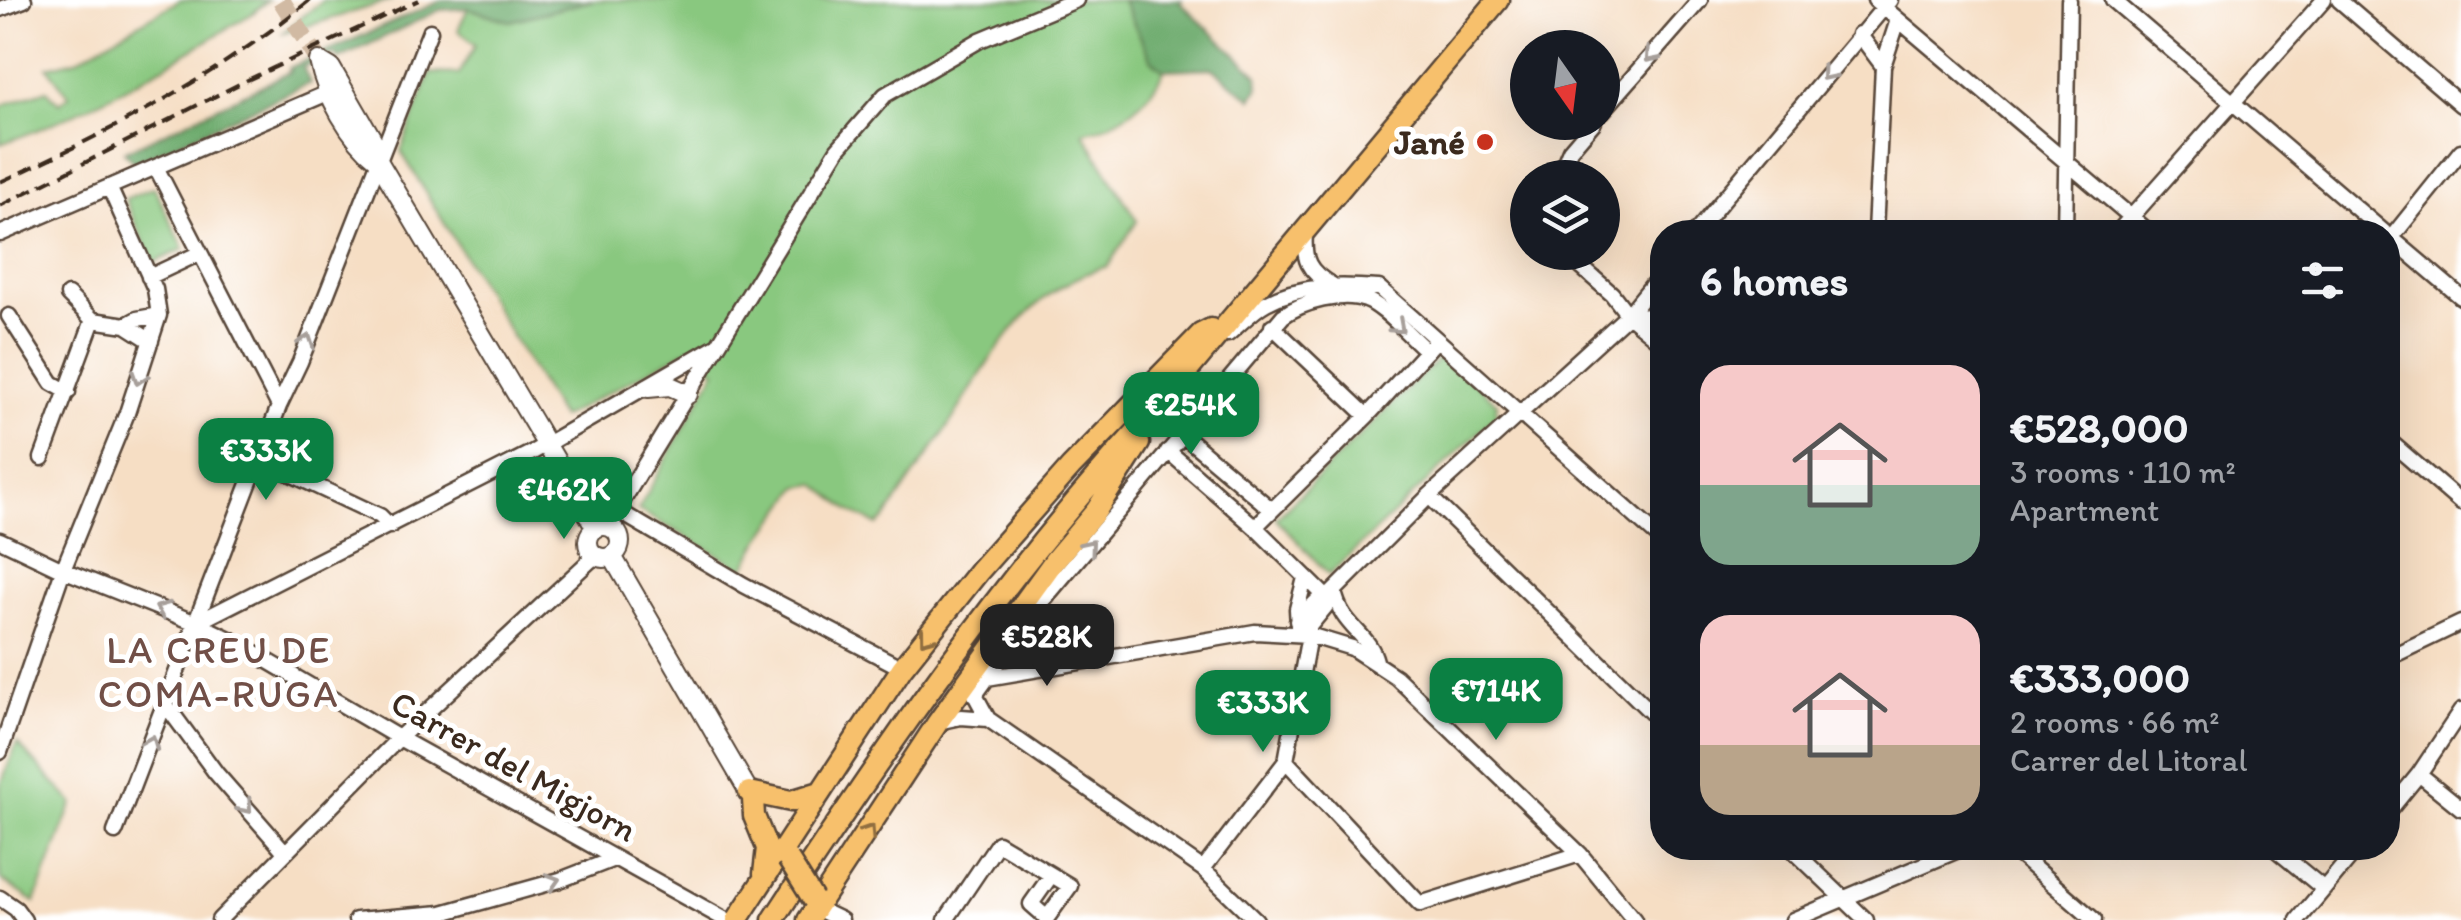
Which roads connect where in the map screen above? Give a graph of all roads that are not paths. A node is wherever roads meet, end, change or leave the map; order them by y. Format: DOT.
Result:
graph roads {
  1 [pos="24,0"];
  2 [pos="1076,0"];
  3 [pos="1498,0"];
  4 [pos="1700,0"];
  5 [pos="2069,0"];
  6 [pos="2113,0"];
  7 [pos="2324,0"];
  8 [pos="2339,0"];
  9 [pos="1883,2"];
  10 [pos="0,9"];
  11 [pos="1898,20"];
  12 [pos="430,30"];
  13 [pos="1859,34"];
  14 [pos="1883,66"];
  15 [pos="1620,91"];
  16 [pos="330,92"];
  17 [pos="2233,103"];
  18 [pos="2461,105"];
  19 [pos="372,140"];
  20 [pos="2461,152"];
  21 [pos="377,159"];
  22 [pos="2068,162"];
  23 [pos="157,169"];
  24 [pos="110,189"];
  25 [pos="2131,217"];
  26 [pos="1706,220"];
  27 [pos="1876,220"];
  28 [pos="2066,220"];
  29 [pos="2128,220"];
  30 [pos="2135,220"];
  31 [pos="2368,220"];
  32 [pos="2400,223"];
  33 [pos="1305,230"];
  34 [pos="0,234"];
  35 [pos="2400,247"];
  36 [pos="200,253"];
  37 [pos="1585,270"];
  38 [pos="149,277"];
  39 [pos="1332,284"];
  40 [pos="1650,287"];
  41 [pos="68,296"];
  42 [pos="2461,297"];
  43 [pos="159,315"];
  44 [pos="1628,315"];
  45 [pos="9,316"];
  46 [pos="1650,316"];
  47 [pos="92,320"];
  48 [pos="1227,322"];
  49 [pos="126,326"];
  50 [pos="1272,326"];
  51 [pos="1650,333"];
  52 [pos="151,340"];
  53 [pos="1212,340"];
  54 [pos="720,344"];
  55 [pos="1432,345"];
  56 [pos="648,388"];
  57 [pos="68,392"];
  58 [pos="688,394"];
  59 [pos="278,406"];
  60 [pos="1520,414"];
  61 [pos="1367,416"];
  62 [pos="1146,422"];
  63 [pos="1182,434"];
  64 [pos="546,445"];
  65 [pos="2400,450"];
  66 [pos="1168,452"];
  67 [pos="42,458"];
  68 [pos="259,459"];
  69 [pos="1429,496"];
  70 [pos="2461,503"];
  71 [pos="1272,510"];
  72 [pos="608,522"];
  73 [pos="390,526"];
  74 [pos="1256,527"];
  75 [pos="1650,529"];
  76 [pos="0,540"];
  77 [pos="603,556"];
  78 [pos="63,570"];
  79 [pos="1305,578"];
  80 [pos="1330,594"];
  81 [pos="1035,602"];
  82 [pos="196,623"];
  83 [pos="2461,624"];
  84 [pos="1302,631"];
  85 [pos="2400,652"];
  86 [pos="1099,656"];
  87 [pos="1376,662"];
  88 [pos="902,668"];
  89 [pos="987,678"];
  90 [pos="968,692"];
  91 [pos="166,704"];
  92 [pos="1650,711"];
  93 [pos="2461,711"];
  94 [pos="988,719"];
  95 [pos="938,722"];
  96 [pos="399,738"];
  97 [pos="0,752"];
  98 [pos="1286,761"];
  99 [pos="2419,774"];
  100 [pos="820,792"];
  101 [pos="751,796"];
  102 [pos="2400,797"];
  103 [pos="2461,808"];
  104 [pos="114,832"];
  105 [pos="285,852"];
  106 [pos="785,854"];
  107 [pos="1580,854"];
  108 [pos="614,859"];
  109 [pos="1803,860"];
  110 [pos="1934,860"];
  111 [pos="2024,860"];
  112 [pos="2289,860"];
  113 [pos="2348,860"];
  114 [pos="1202,869"];
  115 [pos="1050,877"];
  116 [pos="763,882"];
  117 [pos="2324,889"];
  118 [pos="0,898"];
  119 [pos="1842,898"];
  120 [pos="814,912"];
  121 [pos="439,917"];
  122 [pos="24,920"];
  123 [pos="219,920"];
  124 [pos="356,920"];
  125 [pos="379,920"];
  126 [pos="726,920"];
  127 [pos="737,920"];
  128 [pos="774,920"];
  129 [pos="840,920"];
  130 [pos="946,920"];
  131 [pos="1256,920"];
  132 [pos="1634,920"];
  133 [pos="1793,920"];
  134 [pos="1866,920"];
  135 [pos="2094,920"];
  136 [pos="2298,920"];
  1 -- 10 [label="street"];
  2 -- 54 [label="street"];
  3 -- 33 [label="main road"];
  4 -- 15 [label="street, one-way"];
  5 -- 22 [label="street"];
  6 -- 17 [label="street"];
  7 -- 17 [label="street"];
  8 -- 18 [label="street"];
  9 -- 11 [label="street"];
  9 -- 13 [label="street"];
  11 -- 14 [label="street"];
  11 -- 22 [label="street"];
  12 -- 21 [label="street"];
  13 -- 14 [label="street"];
  13 -- 26 [label="street, one-way"];
  14 -- 27 [label="street"];
  16 -- 19 [label="street"];
  16 -- 19 [label="street"];
  16 -- 21 [label="street"];
  16 -- 23 [label="street"];
  17 -- 25 [label="street"];
  17 -- 31 [label="street"];
  19 -- 21 [label="street"];
  20 -- 32 [label="street"];
  59 -- 21 [label="street, one-way"];
  21 -- 64 [label="street"];
  22 -- 25 [label="street"];
  22 -- 28 [label="street"];
  23 -- 24 [label="street"];
  23 -- 36 [label="street"];
  24 -- 34 [label="street"];
  24 -- 38 [label="street"];
  25 -- 29 [label="street"];
  25 -- 30 [label="street"];
  33 -- 39 [label="street"];
  33 -- 48 [label="main road"];
  35 -- 42 [label="street"];
  36 -- 38 [label="street"];
  36 -- 59 [label="street"];
  37 -- 44 [label="street"];
  38 -- 43 [label="street"];
  39 -- 53 [label="street"];
  39 -- 55 [label="street"];
  40 -- 44 [label="street"];
  41 -- 47 [label="street"];
  43 -- 49 [label="street"];
  43 -- 52 [label="street"];
  44 -- 46 [label="street"];
  44 -- 51 [label="street"];
  44 -- 60 [label="street"];
  45 -- 57 [label="street"];
  47 -- 49 [label="street"];
  47 -- 57 [label="street"];
  48 -- 53 [label="main road"];
  48 -- 88 [label="main road, one-way"];
  49 -- 52 [label="street"];
  50 -- 55 [label="street, one-way"];
  50 -- 61 [label="street"];
  50 -- 63 [label="street"];
  52 -- 78 [label="street, one-way"];
  53 -- 62 [label="main road"];
  54 -- 56 [label="street"];
  54 -- 58 [label="street"];
  55 -- 60 [label="street"];
  55 -- 61 [label="street"];
  56 -- 58 [label="street"];
  56 -- 64 [label="street"];
  57 -- 67 [label="street"];
  58 -- 72 [label="street"];
  59 -- 68 [label="street"];
  60 -- 69 [label="street"];
  60 -- 75 [label="street"];
  61 -- 71 [label="street"];
  62 -- 81 [label="main road"];
  62 -- 128 [label="main road"];
  63 -- 66 [label="street"];
  63 -- 71 [label="street"];
  64 -- 72 [label="street"];
  64 -- 73 [label="street"];
  65 -- 70 [label="street"];
  66 -- 74 [label="street"];
  81 -- 66 [label="street, one-way"];
  68 -- 73 [label="street"];
  68 -- 82 [label="street"];
  69 -- 80 [label="street"];
  69 -- 92 [label="street"];
  71 -- 74 [label="street"];
  72 -- 77 [label="street"];
  72 -- 77 [label="street"];
  72 -- 88 [label="street"];
  73 -- 82 [label="street"];
  74 -- 79 [label="street"];
  76 -- 78 [label="street, Carrer del Migjorn"];
  77 -- 96 [label="street"];
  77 -- 101 [label="street"];
  82 -- 78 [label="street, Carrer del Migjorn, one-way"];
  78 -- 97 [label="street"];
  79 -- 80 [label="street"];
  79 -- 84 [label="street"];
  80 -- 84 [label="street"];
  80 -- 87 [label="street"];
  81 -- 86 [label="street"];
  81 -- 89 [label="street"];
  81 -- 90 [label="main road"];
  82 -- 91 [label="street"];
  82 -- 96 [label="street, Carrer del Migjorn"];
  83 -- 85 [label="street"];
  84 -- 86 [label="street"];
  84 -- 87 [label="street"];
  84 -- 98 [label="street"];
  86 -- 89 [label="street"];
  87 -- 107 [label="street"];
  88 -- 100 [label="main road"];
  89 -- 90 [label="street"];
  90 -- 94 [label="street"];
  90 -- 95 [label="main road"];
  104 -- 91 [label="street, one-way"];
  91 -- 105 [label="street, one-way"];
  93 -- 99 [label="street"];
  94 -- 95 [label="street"];
  94 -- 114 [label="street"];
  120 -- 95 [label="main road, one-way"];
  96 -- 105 [label="street"];
  96 -- 108 [label="street, Carrer del Migjorn"];
  98 -- 107 [label="street"];
  98 -- 114 [label="street"];
  99 -- 102 [label="street"];
  99 -- 103 [label="street"];
  100 -- 101 [label="main road"];
  100 -- 106 [label="main road"];
  101 -- 106 [label="main road"];
  101 -- 116 [label="main road"];
  105 -- 123 [label="street"];
  106 -- 116 [label="main road"];
  106 -- 120 [label="main road, bridge"];
  107 -- 132 [label="street"];
  121 -- 108 [label="street, one-way"];
  108 -- 126 [label="street, Carrer del Migjorn"];
  109 -- 119 [label="street"];
  110 -- 119 [label="street"];
  111 -- 135 [label="street"];
  112 -- 117 [label="street"];
  113 -- 117 [label="street"];
  114 -- 131 [label="street"];
  115 -- 130 [label="street"];
  116 -- 127 [label="main road"];
  117 -- 136 [label="street"];
  118 -- 122 [label="street"];
  119 -- 133 [label="street"];
  119 -- 134 [label="street"];
  120 -- 129 [label="street"];
  121 -- 125 [label="street"];
  124 -- 125 [label="street"];
}
